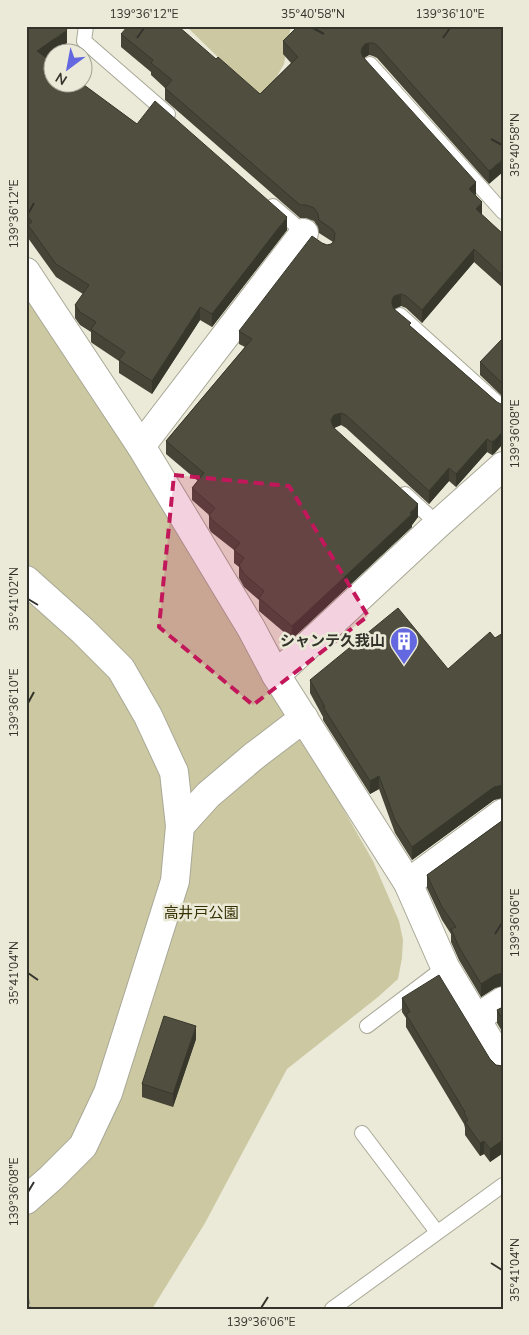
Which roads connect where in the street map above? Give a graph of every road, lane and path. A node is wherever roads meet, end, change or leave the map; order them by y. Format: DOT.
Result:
graph roads {
  1 [pos="86,26"];
  2 [pos="370,64"];
  3 [pos="179,124"];
  4 [pos="260,195"];
  5 [pos="503,212"];
  6 [pos="312,238"];
  7 [pos="26,272"];
  8 [pos="400,315"];
  9 [pos="503,408"];
  10 [pos="141,446"];
  11 [pos="503,466"];
  12 [pos="396,485"];
  13 [pos="438,524"];
  14 [pos="26,580"];
  15 [pos="276,674"];
  16 [pos="304,718"];
  17 [pos="503,813"];
  18 [pos="180,826"];
  19 [pos="408,882"];
  20 [pos="445,967"];
  21 [pos="503,1001"];
  22 [pos="475,1020"];
  23 [pos="367,1026"];
  24 [pos="503,1064"];
  25 [pos="362,1133"];
  26 [pos="503,1185"];
  27 [pos="26,1200"];
  28 [pos="437,1232"];
  29 [pos="26,1292"];
  30 [pos="30,1309"];
  31 [pos="332,1309"];
  1 -- 3 [label="lane"];
  2 -- 5 [label="lane"];
  4 -- 6 [label="lane"];
  6 -- 10 [label="street"];
  7 -- 10 [label="street"];
  8 -- 9 [label="lane"];
  10 -- 15 [label="street"];
  11 -- 13 [label="street"];
  12 -- 13 [label="lane"];
  13 -- 15 [label="street"];
  14 -- 18 [label="street"];
  15 -- 16 [label="street"];
  16 -- 18 [label="street"];
  16 -- 19 [label="street"];
  17 -- 19 [label="street"];
  18 -- 27 [label="street"];
  19 -- 20 [label="street"];
  20 -- 22 [label="street"];
  20 -- 23 [label="lane"];
  21 -- 22 [label="street"];
  22 -- 24 [label="street"];
  25 -- 28 [label="lane"];
  26 -- 28 [label="lane"];
  28 -- 31 [label="lane"];
  29 -- 30 [label="path"];
}
